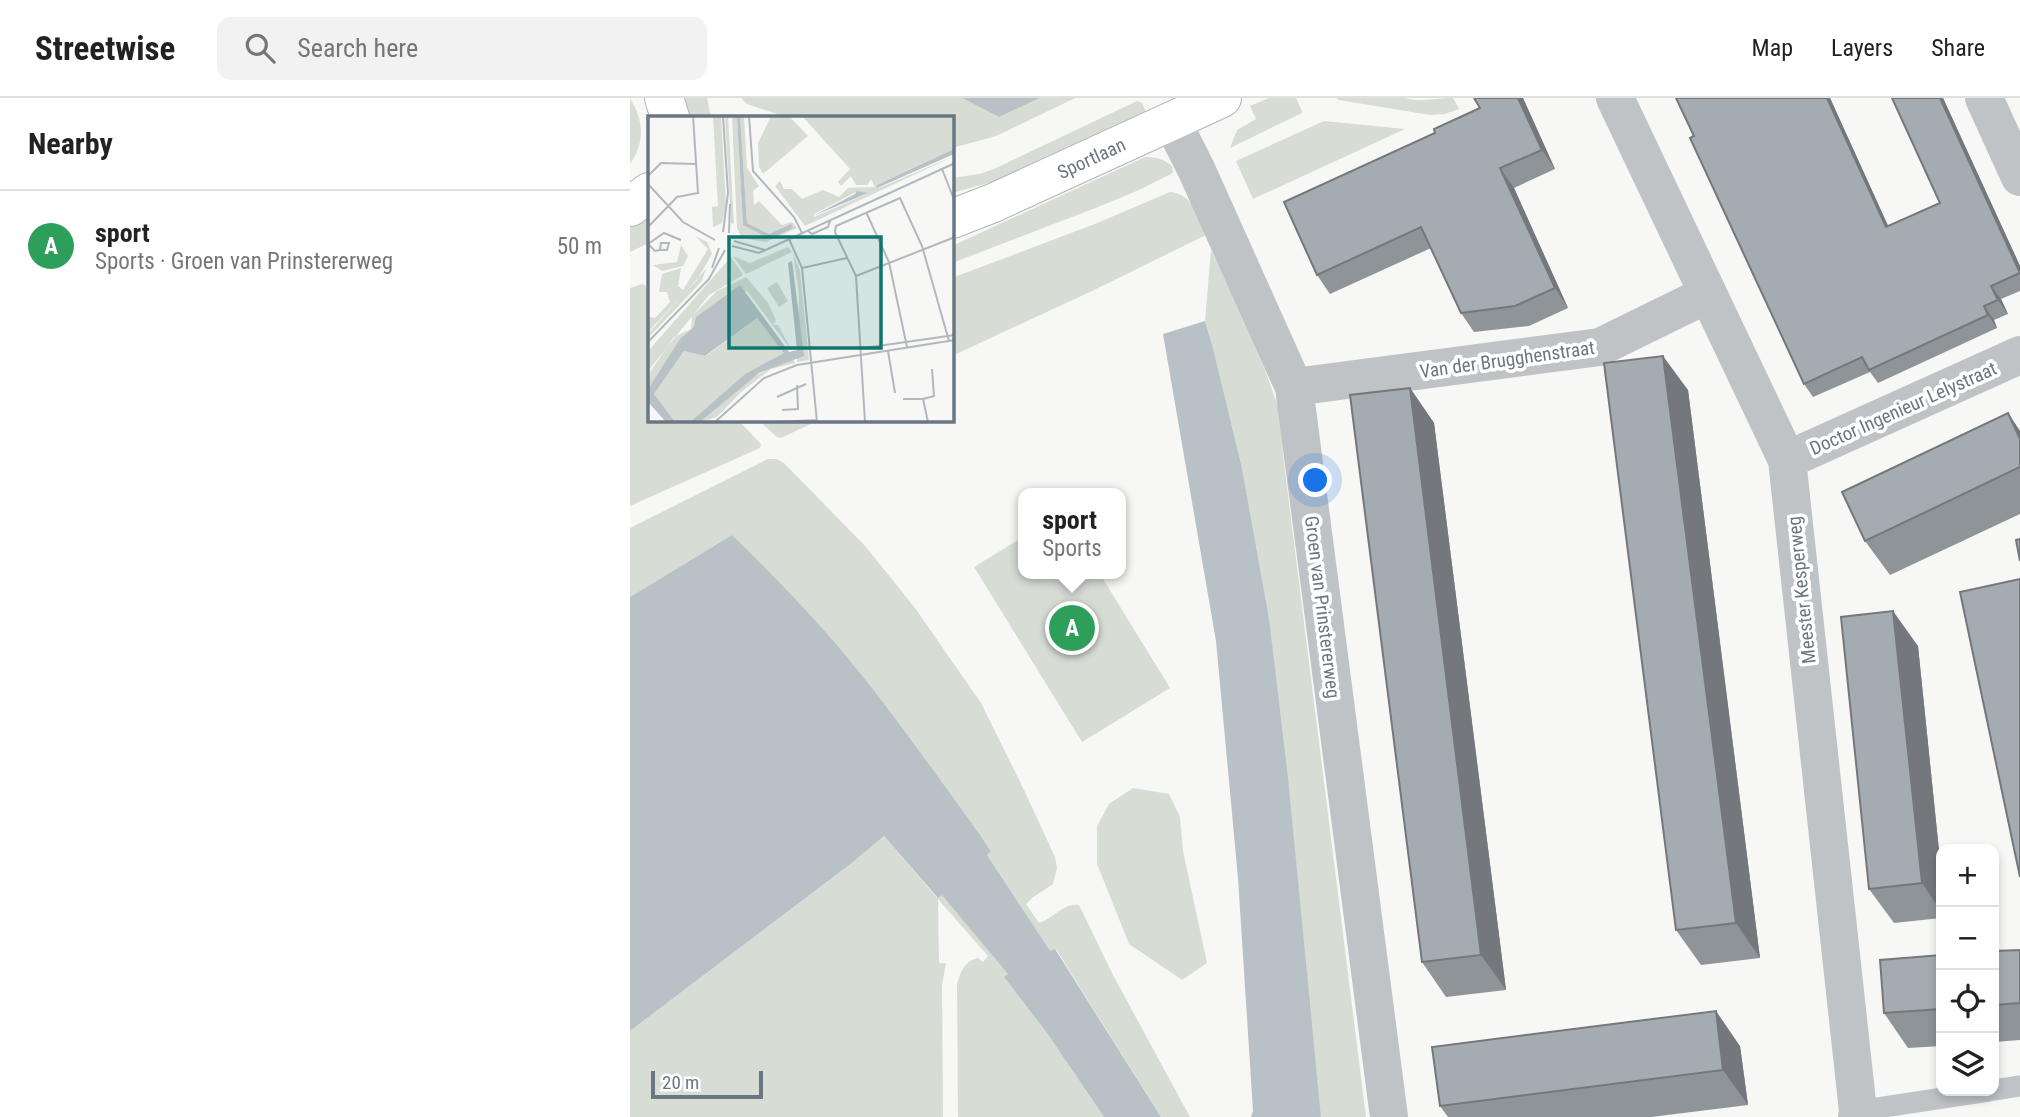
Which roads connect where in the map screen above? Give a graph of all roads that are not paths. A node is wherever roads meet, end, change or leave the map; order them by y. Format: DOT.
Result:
graph roads {
  1 [pos="664,98"];
  2 [pos="1222,98"];
  3 [pos="1615,98"];
  4 [pos="1984,98"];
  5 [pos="670,116"];
  6 [pos="1172,121"];
  7 [pos="2020,177"];
  8 [pos="648,193"];
  9 [pos="630,207"];
  10 [pos="954,217"];
  11 [pos="1708,294"];
  12 [pos="2020,355"];
  13 [pos="1294,387"];
  14 [pos="1787,460"];
  15 [pos="2020,1086"];
  16 [pos="1999,1089"];
  17 [pos="1958,1096"];
  18 [pos="1858,1114"];
  19 [pos="1389,1117"];
  1 -- 5 [label="street"];
  2 -- 6 [label="street, Sportlaan"];
  3 -- 11 [label="street, Meester Kesperweg"];
  4 -- 7 [label="street"];
  6 -- 10 [label="street, Sportlaan"];
  6 -- 13 [label="street, Groen van Prinstererweg"];
  8 -- 9 [label="street"];
  11 -- 13 [label="street, Van der Brugghenstraat"];
  11 -- 14 [label="street, Meester Kesperweg"];
  12 -- 14 [label="street, Doctor Ingenieur Lelystraat"];
  13 -- 19 [label="street, Groen van Prinstererweg"];
  14 -- 18 [label="street, Meester Kesperweg"];
  15 -- 16 [label="lane"];
  17 -- 18 [label="lane"];
}
